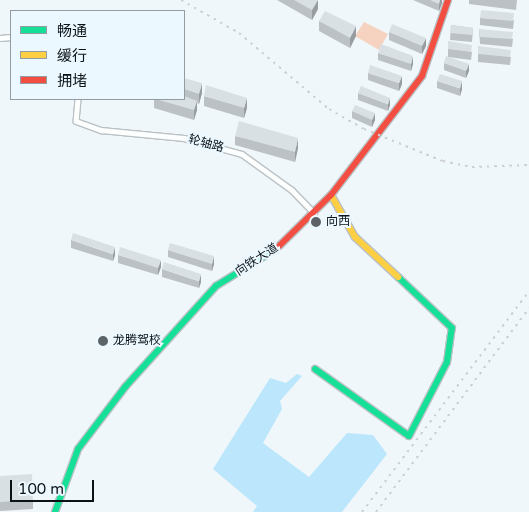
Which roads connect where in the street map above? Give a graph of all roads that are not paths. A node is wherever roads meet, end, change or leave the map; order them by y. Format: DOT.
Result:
graph roads {
  1 [pos="448,0"];
  2 [pos="78,100"];
  3 [pos="331,196"];
  4 [pos="315,214"];
  5 [pos="315,369"];
  6 [pos="55,512"];
  1 -- 3 [label="street, 向铁大道"];
  2 -- 4 [label="street, 轮轴路"];
  3 -- 4 [label="street, 向铁大道"];
  3 -- 5 [label="street"];
  4 -- 6 [label="street, 向铁大道"];
}
